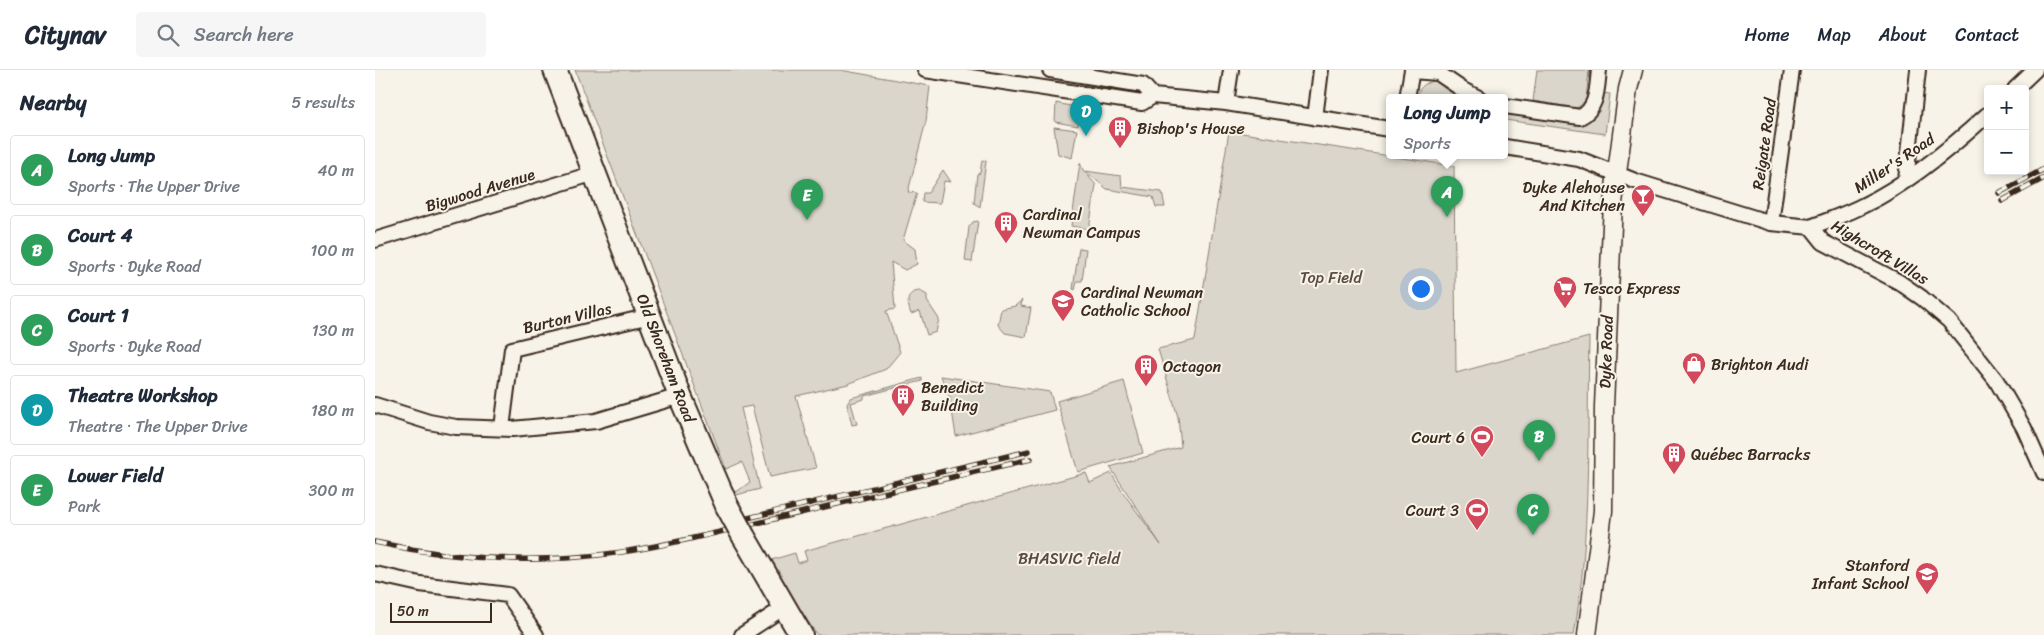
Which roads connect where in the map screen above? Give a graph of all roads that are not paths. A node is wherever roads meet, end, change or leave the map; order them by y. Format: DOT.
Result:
graph roads {
  1 [pos="555,70"];
  2 [pos="925,70"];
  3 [pos="1049,70"];
  4 [pos="1231,70"];
  5 [pos="1321,70"];
  6 [pos="1599,70"];
  7 [pos="1633,70"];
  8 [pos="1792,70"];
  9 [pos="1917,70"];
  10 [pos="2035,70"];
  11 [pos="1412,71"];
  12 [pos="1099,74"];
  13 [pos="2019,85"];
  14 [pos="1408,94"];
  15 [pos="1471,94"];
  16 [pos="1153,96"];
  17 [pos="1095,97"];
  18 [pos="1225,103"];
  19 [pos="1508,106"];
  20 [pos="1315,118"];
  21 [pos="1984,118"];
  22 [pos="1386,129"];
  23 [pos="1508,147"];
  24 [pos="595,174"];
  25 [pos="1616,174"];
  26 [pos="1906,180"];
  27 [pos="1771,223"];
  28 [pos="1811,227"];
  29 [pos="375,240"];
  30 [pos="650,316"];
  31 [pos="680,396"];
  32 [pos="375,405"];
  33 [pos="502,428"];
  34 [pos="2044,473"];
  35 [pos="375,574"];
  36 [pos="783,608"];
  37 [pos="536,635"];
  38 [pos="742,635"];
  39 [pos="801,635"];
  40 [pos="1587,635"];
  1 -- 24 [label="main road, Old Shoreham Road"];
  2 -- 17 [label="street"];
  3 -- 12 [label="street"];
  4 -- 18 [label="street"];
  5 -- 20 [label="street"];
  6 -- 19 [label="street"];
  7 -- 25 [label="street, Dyke Road"];
  8 -- 27 [label="street, Reigate Road"];
  9 -- 26 [label="street"];
  10 -- 13 [label="street"];
  11 -- 14 [label="street"];
  11 -- 15 [label="street"];
  12 -- 16 [label="street"];
  12 -- 17 [label="street"];
  16 -- 17 [label="street"];
  16 -- 18 [label="street"];
  18 -- 20 [label="street"];
  20 -- 22 [label="street"];
  21 -- 26 [label="street, Miller's Road"];
  23 -- 25 [label="street, Highcroft Villas"];
  24 -- 29 [label="street, Bigwood Avenue"];
  24 -- 30 [label="main road, Old Shoreham Road"];
  25 -- 27 [label="street, Highcroft Villas"];
  25 -- 40 [label="street, Dyke Road"];
  26 -- 28 [label="street, Miller's Road"];
  27 -- 28 [label="street, Highcroft Villas"];
  28 -- 34 [label="street, Highcroft Villas"];
  30 -- 31 [label="main road, Old Shoreham Road"];
  30 -- 33 [label="street, Burton Villas"];
  31 -- 33 [label="street"];
  31 -- 36 [label="main road, Old Shoreham Road, bridge"];
  32 -- 33 [label="street"];
  35 -- 37 [label="street"];
  36 -- 38 [label="street"];
  36 -- 39 [label="main road, Old Shoreham Road"];
}
